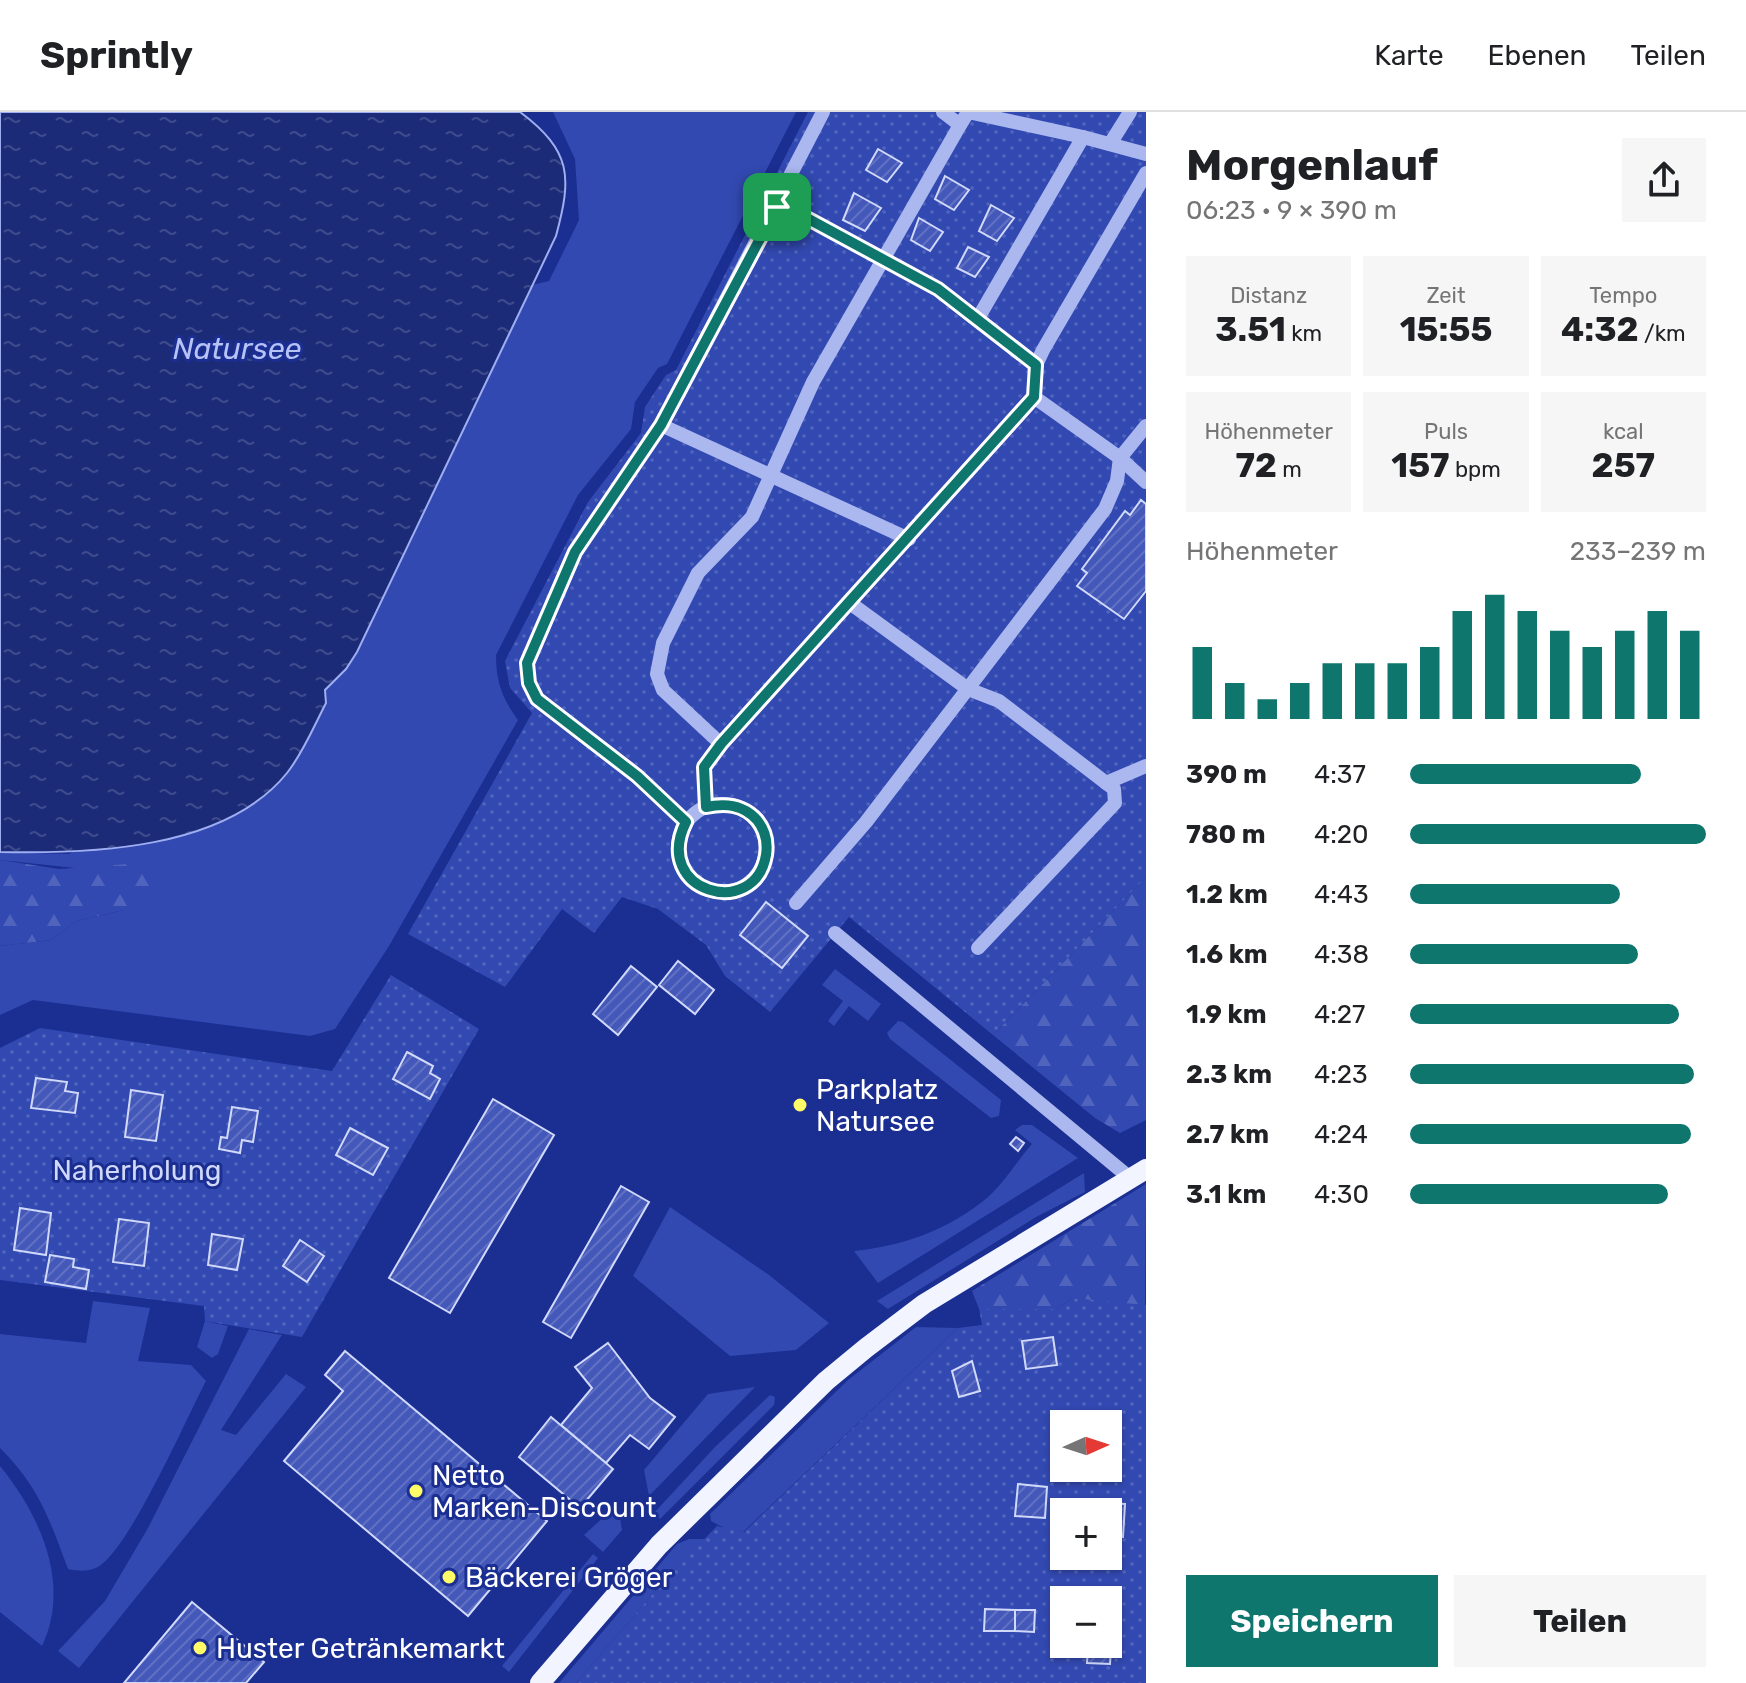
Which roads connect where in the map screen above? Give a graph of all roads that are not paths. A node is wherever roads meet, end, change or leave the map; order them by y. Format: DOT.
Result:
graph roads {
  1 [pos="823,112"];
  2 [pos="943,112"];
  3 [pos="1130,112"];
  4 [pos="965,116"];
  5 [pos="1083,137"];
  6 [pos="1110,144"];
  7 [pos="1146,154"];
  8 [pos="1146,173"];
  9 [pos="779,203"];
  10 [pos="881,260"];
  11 [pos="977,320"];
  12 [pos="1036,365"];
  13 [pos="1034,397"];
  14 [pos="661,425"];
  15 [pos="1146,426"];
  16 [pos="1120,458"];
  17 [pos="774,475"];
  18 [pos="1146,482"];
  19 [pos="909,539"];
  20 [pos="850,603"];
  21 [pos="968,689"];
  22 [pos="721,744"];
  23 [pos="1146,766"];
  24 [pos="1106,783"];
  25 [pos="706,807"];
  26 [pos="686,822"];
  27 [pos="796,903"];
  28 [pos="835,933"];
  29 [pos="978,948"];
  30 [pos="1138,1174"];
  31 [pos="540,1683"];
  1 -- 9 [label="lane"];
  2 -- 4 [label="lane"];
  3 -- 6 [label="lane"];
  4 -- 5 [label="lane"];
  4 -- 10 [label="lane"];
  5 -- 6 [label="lane"];
  5 -- 11 [label="lane"];
  6 -- 7 [label="lane"];
  8 -- 12 [label="lane"];
  9 -- 10 [label="lane"];
  9 -- 14 [label="lane"];
  10 -- 11 [label="lane"];
  10 -- 17 [label="lane"];
  11 -- 12 [label="lane"];
  12 -- 13 [label="lane"];
  13 -- 16 [label="lane"];
  13 -- 19 [label="lane"];
  14 -- 17 [label="lane"];
  14 -- 26 [label="lane"];
  15 -- 16 [label="lane"];
  16 -- 18 [label="lane"];
  16 -- 21 [label="lane"];
  17 -- 19 [label="lane"];
  17 -- 22 [label="lane"];
  19 -- 20 [label="lane"];
  20 -- 21 [label="lane"];
  20 -- 22 [label="lane"];
  21 -- 24 [label="lane"];
  21 -- 27 [label="lane"];
  22 -- 25 [label="lane"];
  23 -- 24 [label="lane"];
  24 -- 29 [label="lane"];
  25 -- 26 [label="lane"];
  25 -- 26 [label="lane"];
  28 -- 30 [label="lane"];
  30 -- 31 [label="main road"];
}
